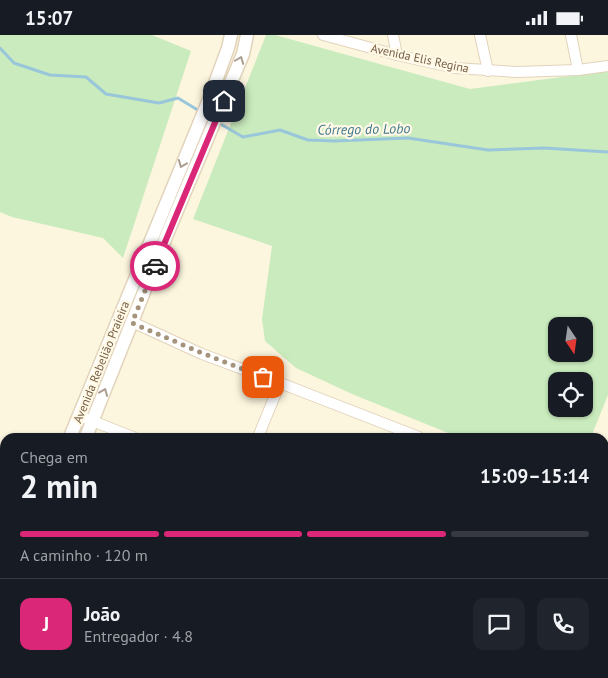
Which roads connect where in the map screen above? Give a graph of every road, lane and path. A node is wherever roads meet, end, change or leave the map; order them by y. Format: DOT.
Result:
graph roads {
  1 [pos="231,35"];
  2 [pos="247,35"];
  3 [pos="323,35"];
  4 [pos="393,35"];
  5 [pos="480,35"];
  6 [pos="571,35"];
  7 [pos="397,55"];
  8 [pos="608,66"];
  9 [pos="578,70"];
  10 [pos="488,71"];
  11 [pos="132,323"];
  12 [pos="114,331"];
  13 [pos="127,335"];
  14 [pos="280,383"];
  15 [pos="79,415"];
  16 [pos="92,421"];
  17 [pos="72,433"];
  18 [pos="88,433"];
  19 [pos="123,433"];
  20 [pos="260,433"];
  21 [pos="409,433"];
  1 -- 12 [label="street, Avenida Rebelião Praieira, one-way"];
  11 -- 2 [label="street, Avenida Rebelião Praieira, one-way"];
  3 -- 7 [label="street, Avenida Elis Regina"];
  4 -- 7 [label="street"];
  5 -- 10 [label="street"];
  6 -- 9 [label="street"];
  7 -- 10 [label="street, Avenida Elis Regina"];
  8 -- 9 [label="street, Avenida Elis Regina"];
  9 -- 10 [label="street, Avenida Elis Regina"];
  11 -- 13 [label="street, Avenida Rebelião Praieira"];
  11 -- 14 [label="street"];
  12 -- 13 [label="street"];
  12 -- 15 [label="street, Avenida Rebelião Praieira"];
  16 -- 13 [label="street, Avenida Rebelião Praieira, one-way"];
  14 -- 20 [label="street"];
  14 -- 21 [label="street"];
  15 -- 16 [label="street"];
  15 -- 17 [label="street, Avenida Rebelião Praieira"];
  16 -- 18 [label="street, Avenida Rebelião Praieira"];
  16 -- 19 [label="street"];
}
